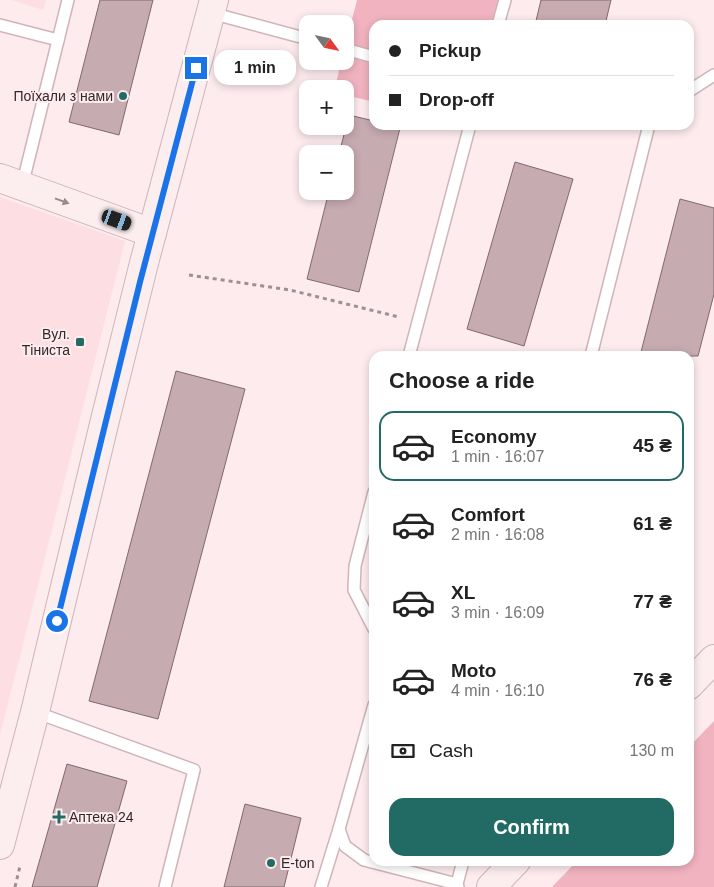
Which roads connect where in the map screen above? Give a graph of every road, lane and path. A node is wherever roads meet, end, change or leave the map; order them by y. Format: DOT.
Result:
graph roads {
  1 [pos="68,0"];
  2 [pos="505,0"];
  3 [pos="212,6"];
  4 [pos="499,20"];
  5 [pos="0,25"];
  6 [pos="299,36"];
  7 [pos="58,40"];
  8 [pos="354,52"];
  9 [pos="369,56"];
  10 [pos="714,75"];
  11 [pos="694,88"];
  12 [pos="469,130"];
  13 [pos="648,130"];
  14 [pos="11,182"];
  15 [pos="152,233"];
  16 [pos="189,275"];
  17 [pos="418,322"];
  18 [pos="410,351"];
  19 [pos="592,351"];
  20 [pos="369,510"];
  21 [pos="369,619"];
  22 [pos="714,659"];
  23 [pos="694,680"];
  24 [pos="35,712"];
  25 [pos="369,724"];
  26 [pos="339,829"];
  27 [pos="0,845"];
  28 [pos="369,861"];
  29 [pos="386,866"];
  30 [pos="461,866"];
  31 [pos="511,866"];
  32 [pos="457,885"];
  33 [pos="165,887"];
  34 [pos="321,887"];
  35 [pos="491,887"];
  1 -- 7 [label="lane"];
  2 -- 4 [label="lane"];
  3 -- 6 [label="lane"];
  3 -- 15 [label="main road"];
  5 -- 7 [label="lane"];
  7 -- 14 [label="lane"];
  8 -- 9 [label="lane"];
  10 -- 11 [label="lane"];
  12 -- 17 [label="lane"];
  13 -- 19 [label="lane"];
  14 -- 15 [label="main road, one-way"];
  15 -- 24 [label="main road"];
  16 -- 17 [label="path"];
  17 -- 18 [label="lane"];
  20 -- 21 [label="lane"];
  22 -- 23 [label="main road"];
  24 -- 27 [label="main road"];
  24 -- 33 [label="lane"];
  25 -- 26 [label="lane"];
  26 -- 28 [label="lane"];
  26 -- 34 [label="lane"];
  29 -- 32 [label="lane"];
  30 -- 32 [label="lane"];
  31 -- 35 [label="main road"];
}
